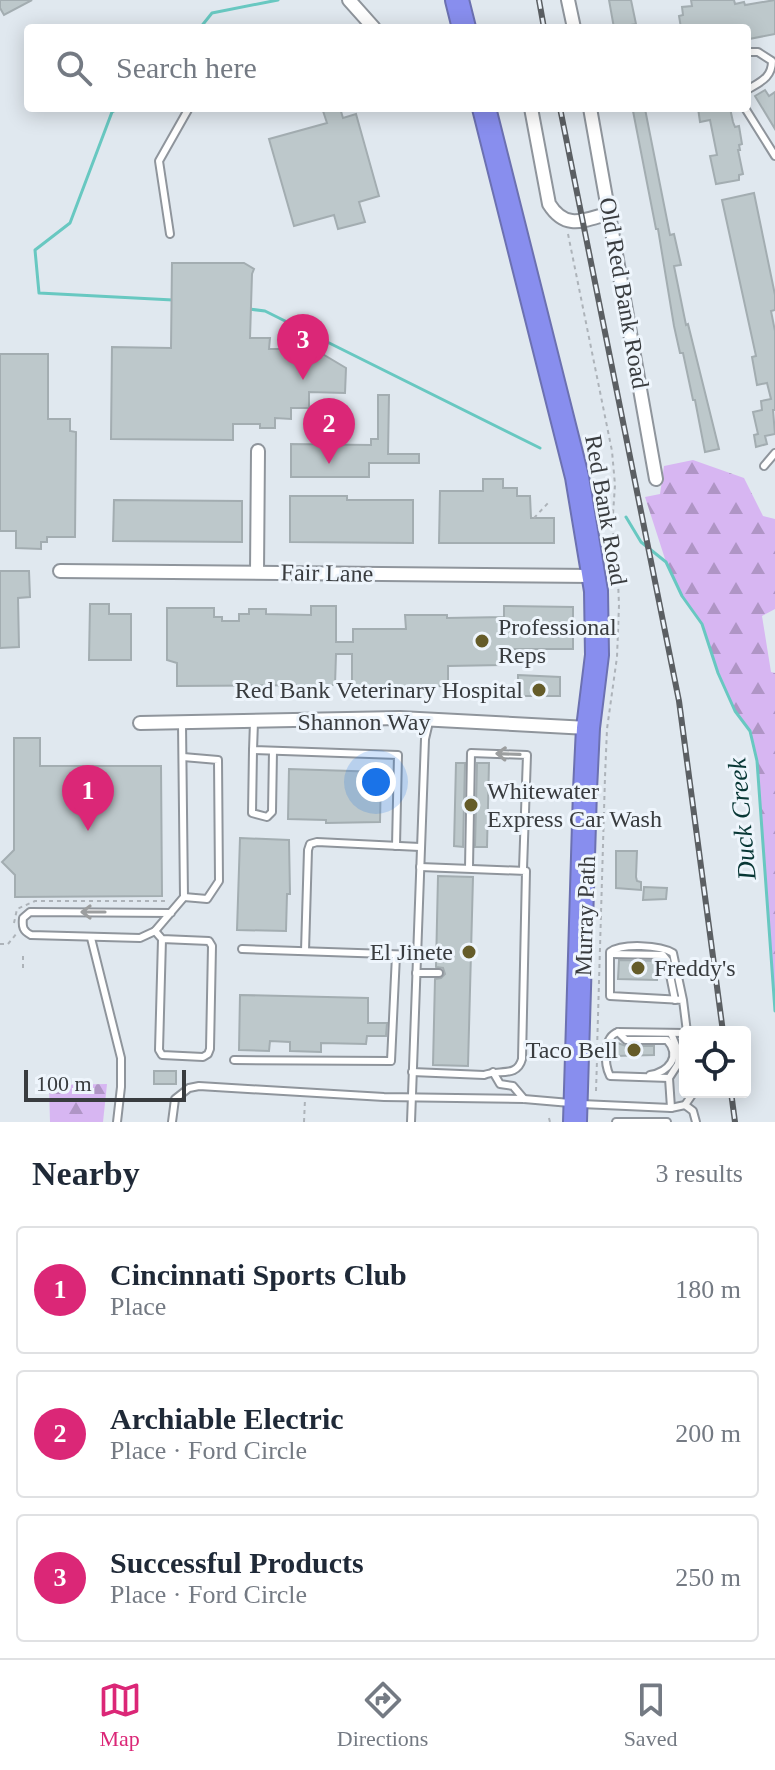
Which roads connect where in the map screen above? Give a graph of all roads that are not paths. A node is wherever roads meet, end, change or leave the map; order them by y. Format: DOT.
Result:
graph roads {
  1 [pos="349,0"];
  2 [pos="457,0"];
  3 [pos="568,0"];
  4 [pos="370,24"];
  5 [pos="463,24"];
  6 [pos="573,24"];
  7 [pos="751,52"];
  8 [pos="773,61"];
  9 [pos="751,88"];
  10 [pos="187,112"];
  11 [pos="485,112"];
  12 [pos="532,112"];
  13 [pos="591,112"];
  14 [pos="748,112"];
  15 [pos="775,156"];
  16 [pos="610,213"];
  17 [pos="170,234"];
  18 [pos="258,451"];
  19 [pos="775,453"];
  20 [pos="764,466"];
  21 [pos="656,479"];
  22 [pos="60,571"];
  23 [pos="257,572"];
  24 [pos="593,576"];
  25 [pos="254,722"];
  26 [pos="429,722"];
  27 [pos="140,723"];
  28 [pos="182,724"];
  29 [pos="588,728"];
  30 [pos="253,750"];
  31 [pos="273,751"];
  32 [pos="183,757"];
  33 [pos="396,846"];
  34 [pos="420,847"];
  35 [pos="420,867"];
  36 [pos="469,868"];
  37 [pos="523,869"];
  38 [pos="184,897"];
  39 [pos="171,913"];
  40 [pos="155,931"];
  41 [pos="91,938"];
  42 [pos="162,939"];
  43 [pos="242,949"];
  44 [pos="305,951"];
  45 [pos="396,955"];
  46 [pos="417,955"];
  47 [pos="416,973"];
  48 [pos="439,973"];
  49 [pos="679,1000"];
  50 [pos="685,1026"];
  51 [pos="618,1032"];
  52 [pos="679,1032"];
  53 [pos="671,1033"];
  54 [pos="234,1060"];
  55 [pos="412,1072"];
  56 [pos="493,1072"];
  57 [pos="639,1077"];
  58 [pos="669,1078"];
  59 [pos="412,1098"];
  60 [pos="690,1098"];
  61 [pos="524,1099"];
  62 [pos="685,1105"];
  63 [pos="671,1108"];
  64 [pos="575,1113"];
  65 [pos="117,1122"];
  66 [pos="172,1122"];
  67 [pos="411,1122"];
  68 [pos="616,1122"];
  69 [pos="667,1122"];
  70 [pos="696,1122"];
  1 -- 4 [label="street"];
  2 -- 5 [label="highway"];
  3 -- 6 [label="street"];
  7 -- 8 [label="lane"];
  8 -- 9 [label="lane"];
  10 -- 17 [label="lane"];
  11 -- 24 [label="highway, Red Bank Road"];
  12 -- 16 [label="street"];
  13 -- 16 [label="street, Old Red Bank Road"];
  14 -- 15 [label="lane"];
  16 -- 21 [label="street, Old Red Bank Road"];
  18 -- 23 [label="street"];
  19 -- 20 [label="lane"];
  22 -- 23 [label="street, Fair Lane"];
  23 -- 24 [label="street, Fair Lane"];
  24 -- 29 [label="highway, Red Bank Road"];
  25 -- 26 [label="street, Shannon Way"];
  25 -- 28 [label="street, Shannon Way"];
  25 -- 30 [label="lane"];
  26 -- 29 [label="street, Shannon Way"];
  26 -- 34 [label="lane"];
  27 -- 28 [label="street, Shannon Way"];
  28 -- 32 [label="lane"];
  29 -- 64 [label="highway, Red Bank Road"];
  30 -- 31 [label="lane"];
  30 -- 31 [label="lane"];
  31 -- 33 [label="lane"];
  32 -- 38 [label="lane"];
  32 -- 38 [label="lane"];
  33 -- 34 [label="lane"];
  33 -- 44 [label="lane"];
  34 -- 35 [label="lane"];
  35 -- 36 [label="lane"];
  35 -- 46 [label="lane"];
  36 -- 37 [label="lane"];
  37 -- 36 [label="lane, one-way"];
  37 -- 56 [label="lane"];
  38 -- 39 [label="lane"];
  39 -- 40 [label="lane"];
  39 -- 41 [label="lane, one-way"];
  40 -- 41 [label="lane"];
  40 -- 42 [label="lane"];
  41 -- 65 [label="lane"];
  42 -- 42 [label="lane"];
  43 -- 44 [label="lane"];
  44 -- 45 [label="lane"];
  45 -- 46 [label="lane"];
  45 -- 54 [label="lane"];
  46 -- 47 [label="lane"];
  47 -- 48 [label="lane"];
  47 -- 55 [label="lane"];
  49 -- 49 [label="lane"];
  49 -- 50 [label="lane"];
  51 -- 53 [label="lane"];
  51 -- 57 [label="lane"];
  51 -- 57 [label="lane"];
  52 -- 53 [label="lane"];
  53 -- 58 [label="lane"];
  55 -- 56 [label="lane"];
  55 -- 59 [label="lane"];
  56 -- 61 [label="lane"];
  57 -- 58 [label="lane"];
  58 -- 63 [label="lane"];
  59 -- 61 [label="lane"];
  59 -- 66 [label="lane"];
  59 -- 67 [label="lane"];
  60 -- 62 [label="lane"];
  61 -- 64 [label="lane"];
  62 -- 63 [label="lane"];
  62 -- 70 [label="lane"];
  63 -- 64 [label="lane"];
  68 -- 69 [label="lane"];
}
